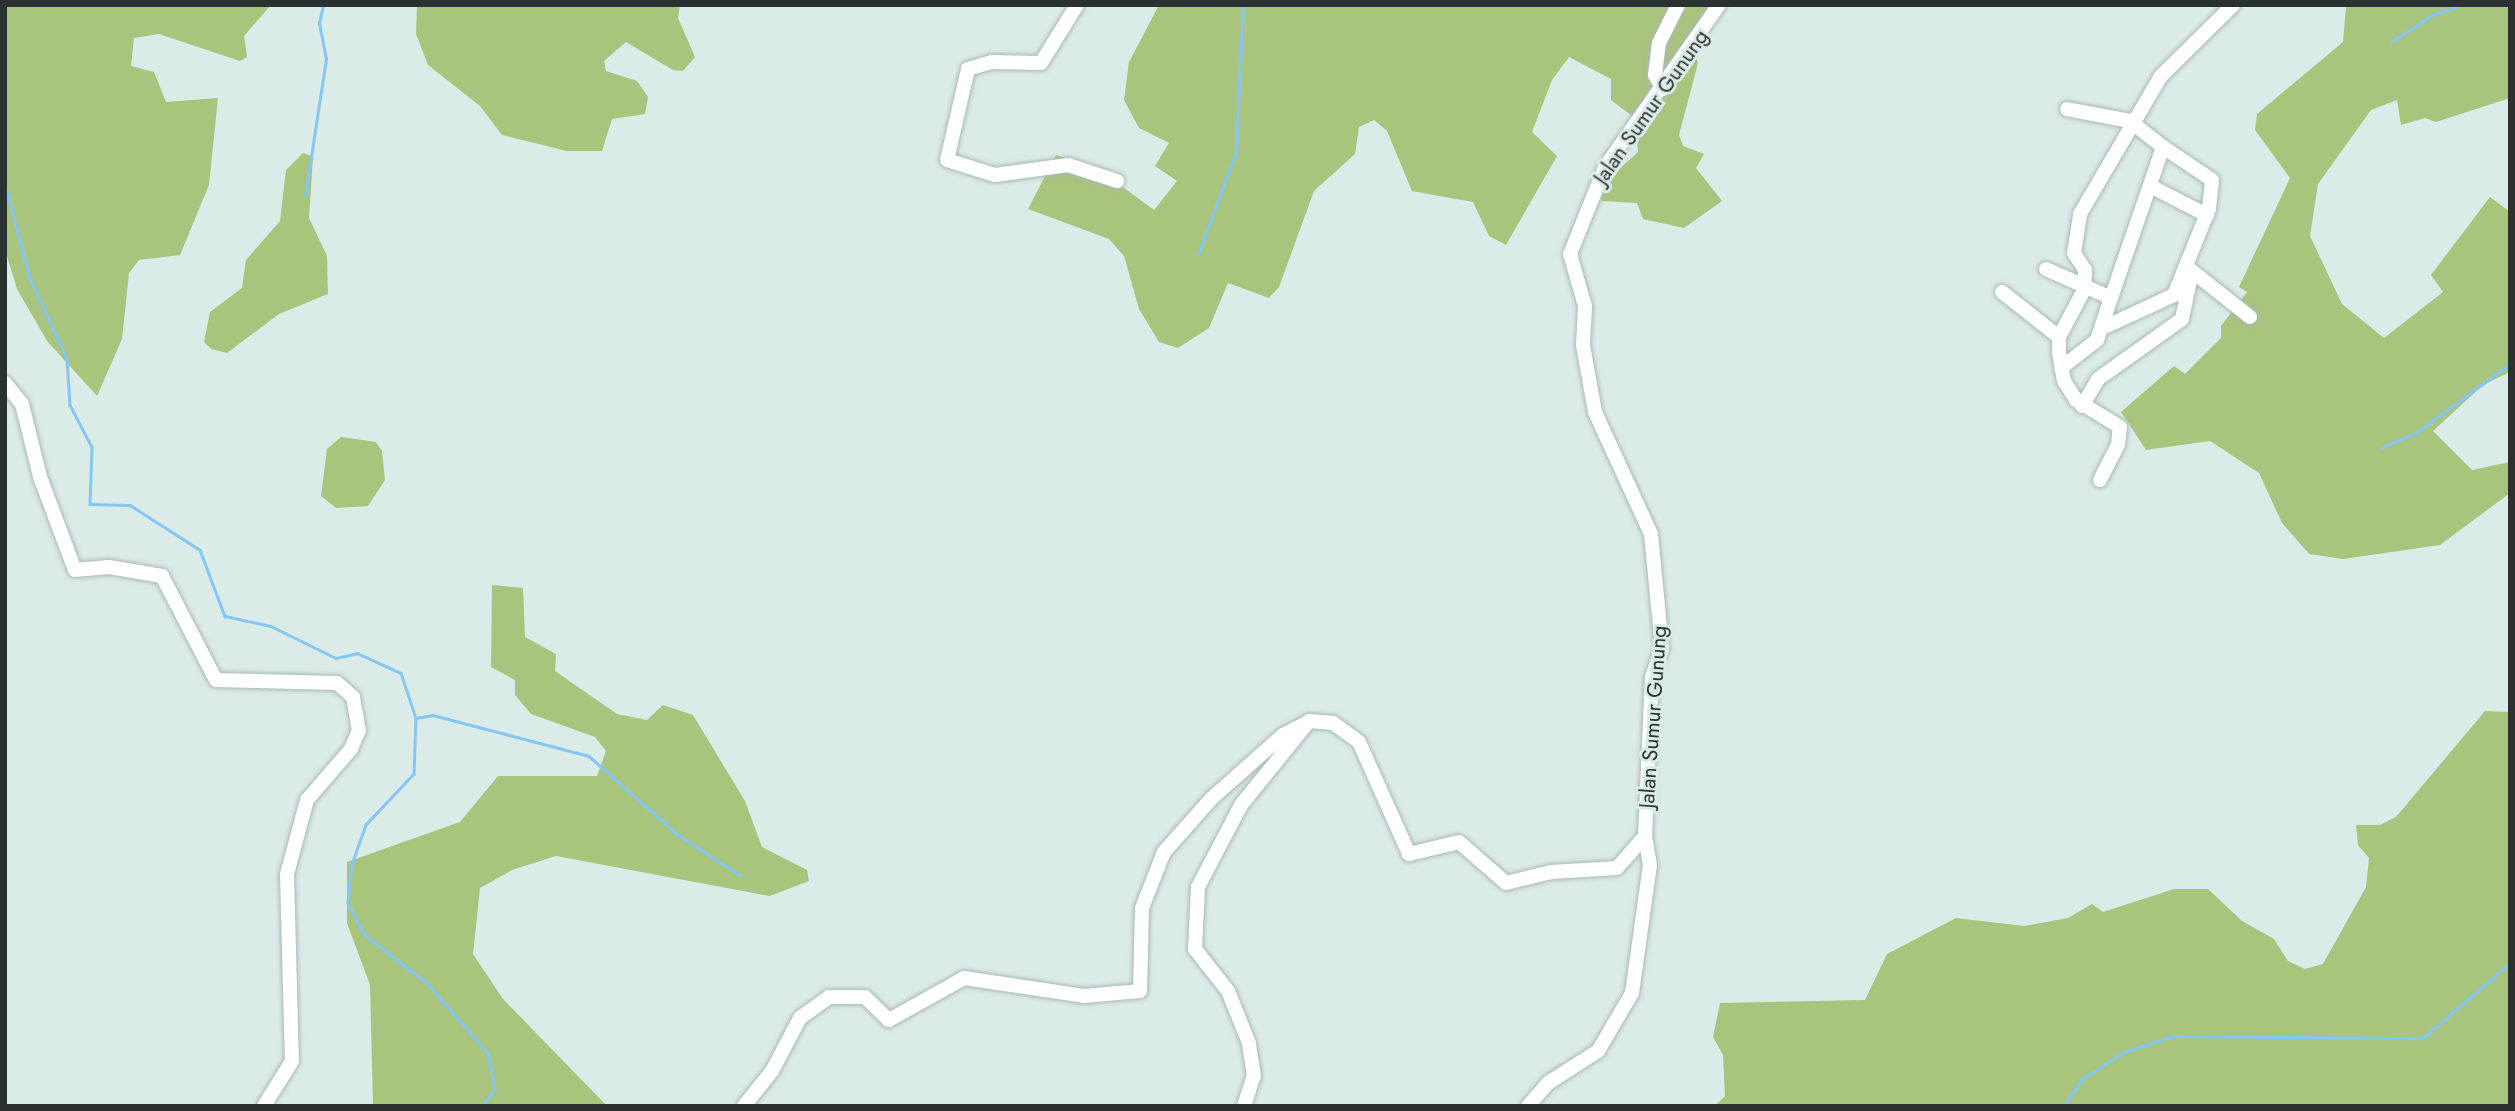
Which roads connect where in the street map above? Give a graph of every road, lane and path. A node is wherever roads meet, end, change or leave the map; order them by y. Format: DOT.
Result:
graph roads {
  1 [pos="1077,5"];
  2 [pos="1678,5"];
  3 [pos="1719,5"];
  4 [pos="2233,5"];
  5 [pos="1663,89"];
  6 [pos="2067,109"];
  7 [pos="2130,121"];
  8 [pos="2163,147"];
  9 [pos="1117,181"];
  10 [pos="2152,187"];
  11 [pos="2207,215"];
  12 [pos="2046,269"];
  13 [pos="2190,269"];
  14 [pos="2084,290"];
  15 [pos="2002,292"];
  16 [pos="2111,298"];
  17 [pos="2250,317"];
  18 [pos="2107,326"];
  19 [pos="2059,337"];
  20 [pos="2061,368"];
  21 [pos="5,383"];
  22 [pos="2082,406"];
  23 [pos="2100,480"];
  24 [pos="1309,721"];
  25 [pos="1645,836"];
  26 [pos="264,1106"];
  27 [pos="744,1106"];
  28 [pos="1244,1106"];
  29 [pos="1528,1106"];
  1 -- 9 [label="street"];
  2 -- 5 [label="street"];
  3 -- 5 [label="street, Jalan Sumur Gunung"];
  4 -- 7 [label="street"];
  5 -- 25 [label="street, Jalan Sumur Gunung"];
  6 -- 7 [label="street"];
  7 -- 8 [label="street"];
  7 -- 14 [label="street"];
  8 -- 10 [label="street"];
  8 -- 11 [label="street"];
  10 -- 11 [label="street"];
  10 -- 16 [label="street"];
  11 -- 13 [label="street"];
  12 -- 14 [label="street"];
  13 -- 17 [label="street"];
  13 -- 18 [label="street"];
  13 -- 22 [label="street"];
  14 -- 16 [label="street"];
  14 -- 19 [label="street"];
  15 -- 19 [label="street"];
  16 -- 18 [label="street"];
  18 -- 20 [label="street"];
  19 -- 20 [label="street"];
  20 -- 22 [label="street"];
  21 -- 26 [label="street"];
  22 -- 23 [label="street"];
  24 -- 25 [label="street"];
  24 -- 27 [label="street"];
  24 -- 28 [label="street"];
  25 -- 29 [label="street, Jalan Sumur Gunung"];
}
